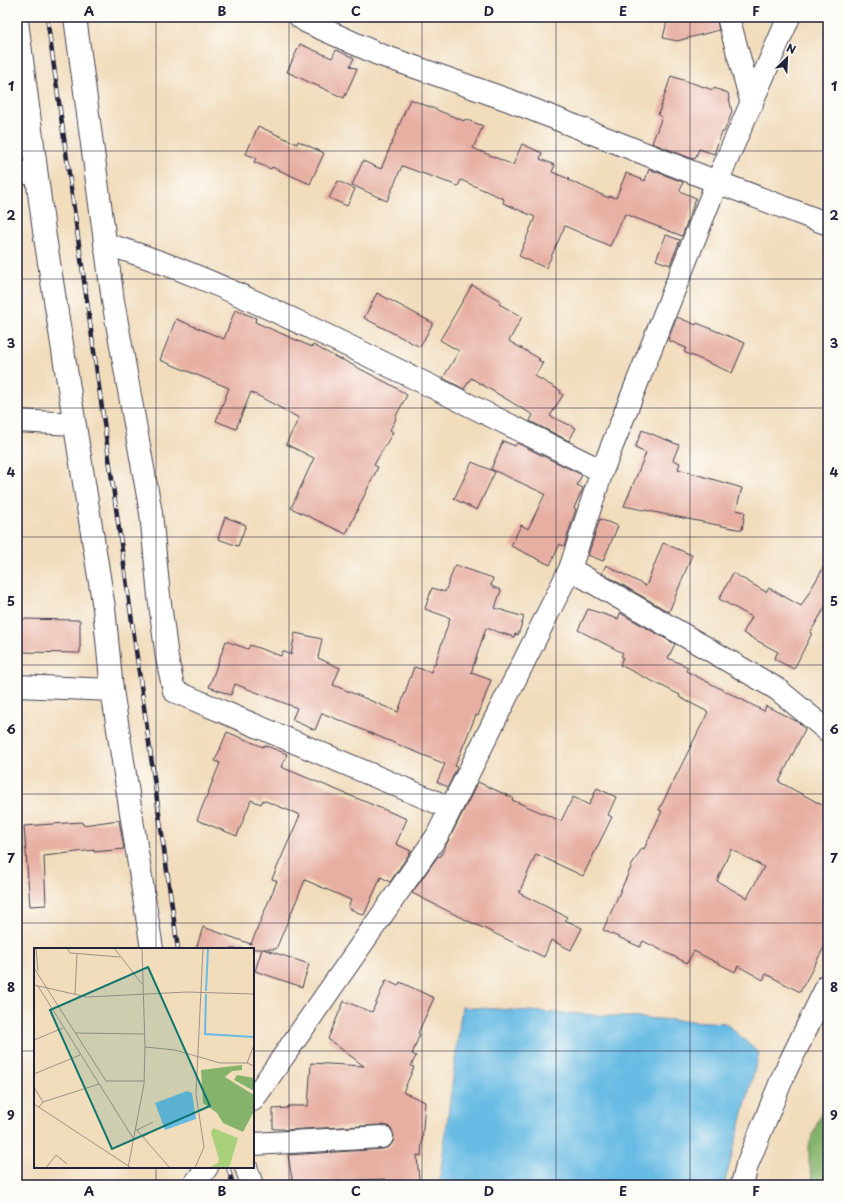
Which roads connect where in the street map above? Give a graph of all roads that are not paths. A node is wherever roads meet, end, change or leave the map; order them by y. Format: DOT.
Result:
graph roads {
  1 [pos="74,17"];
  2 [pos="300,17"];
  3 [pos="728,17"];
  4 [pos="789,17"];
  5 [pos="17,21"];
  6 [pos="752,104"];
  7 [pos="27,173"];
  8 [pos="717,182"];
  9 [pos="828,224"];
  10 [pos="106,244"];
  11 [pos="17,421"];
  12 [pos="74,424"];
  13 [pos="602,471"];
  14 [pos="570,569"];
  15 [pos="17,686"];
  16 [pos="112,690"];
  17 [pos="828,730"];
  18 [pos="450,808"];
  19 [pos="152,948"];
  20 [pos="828,984"];
  21 [pos="254,1099"];
  22 [pos="382,1136"];
  23 [pos="254,1144"];
  24 [pos="188,1168"];
  25 [pos="206,1168"];
  26 [pos="246,1168"];
  27 [pos="193,1185"];
  28 [pos="252,1185"];
  29 [pos="742,1185"];
  1 -- 10 [label="street"];
  2 -- 8 [label="street"];
  3 -- 6 [label="street"];
  4 -- 6 [label="street"];
  5 -- 7 [label="street"];
  6 -- 8 [label="street"];
  7 -- 12 [label="street"];
  8 -- 9 [label="street"];
  8 -- 13 [label="street"];
  10 -- 13 [label="street"];
  10 -- 18 [label="street"];
  11 -- 12 [label="street"];
  12 -- 16 [label="street"];
  13 -- 14 [label="street"];
  14 -- 17 [label="street"];
  14 -- 18 [label="street"];
  15 -- 16 [label="street"];
  16 -- 19 [label="street"];
  18 -- 21 [label="street"];
  20 -- 29 [label="street"];
  22 -- 23 [label="street"];
  24 -- 27 [label="street"];
  25 -- 27 [label="street"];
  26 -- 28 [label="street"];
}
